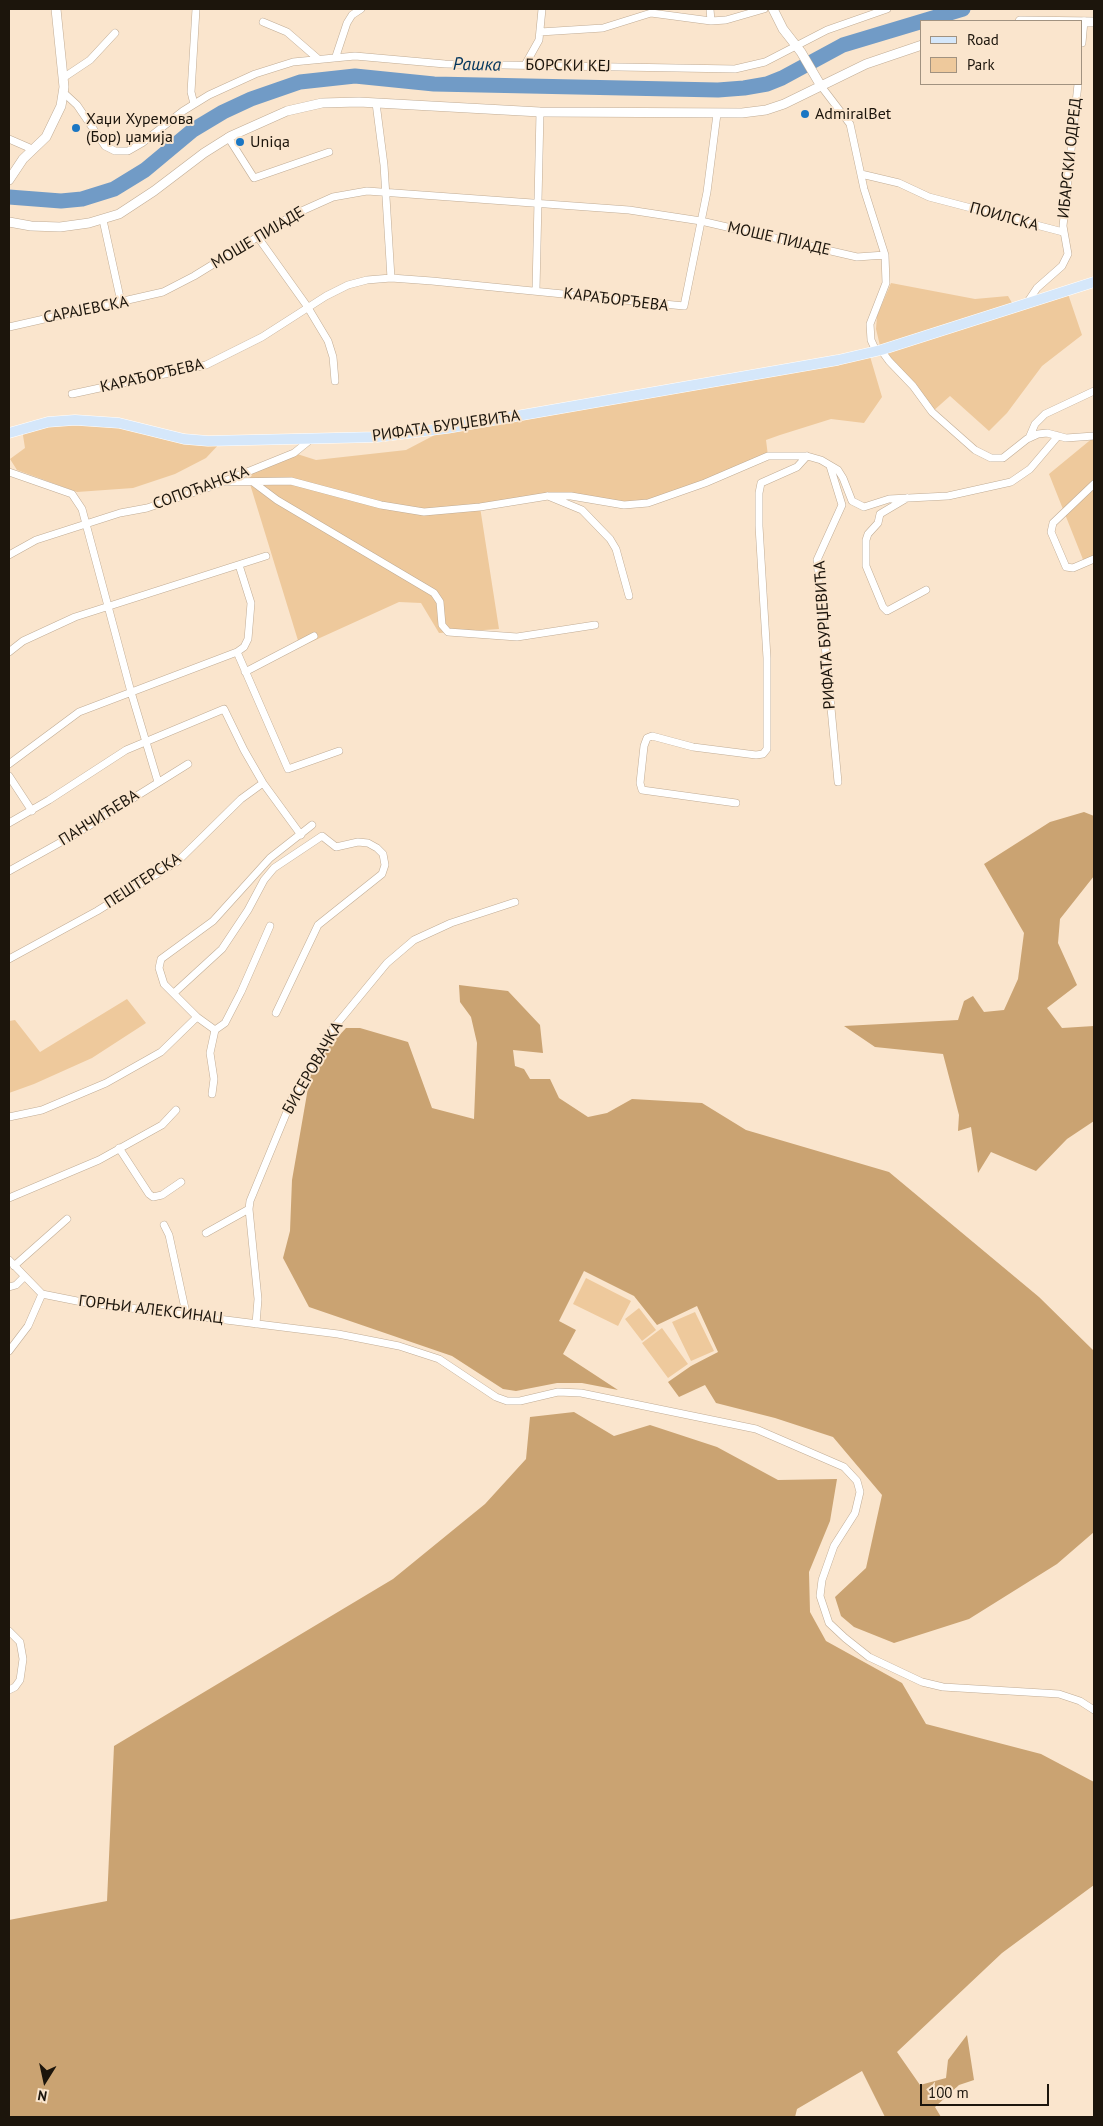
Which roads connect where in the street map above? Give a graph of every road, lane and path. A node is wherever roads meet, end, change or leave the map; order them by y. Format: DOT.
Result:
graph roads {
  1 [pos="56,9"];
  2 [pos="196,9"];
  3 [pos="361,9"];
  4 [pos="542,9"];
  5 [pos="710,9"];
  6 [pos="764,9"];
  7 [pos="774,9"];
  8 [pos="887,9"];
  9 [pos="711,21"];
  10 [pos="1084,21"];
  11 [pos="263,22"];
  12 [pos="1094,22"];
  13 [pos="540,32"];
  14 [pos="1083,32"];
  15 [pos="115,33"];
  16 [pos="920,46"];
  17 [pos="799,49"];
  18 [pos="336,56"];
  19 [pos="317,58"];
  20 [pos="525,65"];
  21 [pos="63,78"];
  22 [pos="819,83"];
  23 [pos="1078,85"];
  24 [pos="64,93"];
  25 [pos="376,103"];
  26 [pos="194,104"];
  27 [pos="540,112"];
  28 [pos="717,114"];
  29 [pos="228,137"];
  30 [pos="9,139"];
  31 [pos="32,149"];
  32 [pos="329,152"];
  33 [pos="861,174"];
  34 [pos="9,180"];
  35 [pos="386,192"];
  36 [pos="539,202"];
  37 [pos="103,220"];
  38 [pos="701,221"];
  39 [pos="9,222"];
  40 [pos="1063,232"];
  41 [pos="257,236"];
  42 [pos="885,255"];
  43 [pos="390,278"];
  44 [pos="1094,282"];
  45 [pos="1082,286"];
  46 [pos="1094,288"];
  47 [pos="536,290"];
  48 [pos="163,292"];
  49 [pos="121,302"];
  50 [pos="1027,304"];
  51 [pos="307,306"];
  52 [pos="9,326"];
  53 [pos="879,350"];
  54 [pos="335,381"];
  55 [pos="1094,391"];
  56 [pos="72,394"];
  57 [pos="9,433"];
  58 [pos="1058,436"];
  59 [pos="1094,436"];
  60 [pos="1029,438"];
  61 [pos="310,440"];
  62 [pos="807,456"];
  63 [pos="830,466"];
  64 [pos="9,472"];
  65 [pos="222,482"];
  66 [pos="253,482"];
  67 [pos="1094,484"];
  68 [pos="548,496"];
  69 [pos="908,498"];
  70 [pos="87,525"];
  71 [pos="9,555"];
  72 [pos="266,556"];
  73 [pos="1094,559"];
  74 [pos="239,565"];
  75 [pos="926,590"];
  76 [pos="629,596"];
  77 [pos="108,606"];
  78 [pos="595,625"];
  79 [pos="314,636"];
  80 [pos="9,652"];
  81 [pos="237,652"];
  82 [pos="245,672"];
  83 [pos="131,692"];
  84 [pos="145,742"];
  85 [pos="339,751"];
  86 [pos="9,764"];
  87 [pos="188,764"];
  88 [pos="9,776"];
  89 [pos="158,782"];
  90 [pos="838,782"];
  91 [pos="263,783"];
  92 [pos="736,803"];
  93 [pos="32,811"];
  94 [pos="9,823"];
  95 [pos="312,825"];
  96 [pos="301,835"];
  97 [pos="9,871"];
  98 [pos="514,902"];
  99 [pos="270,926"];
  100 [pos="9,958"];
  101 [pos="174,993"];
  102 [pos="276,1013"];
  103 [pos="197,1018"];
  104 [pos="215,1030"];
  105 [pos="212,1094"];
  106 [pos="176,1110"];
  107 [pos="9,1117"];
  108 [pos="119,1148"];
  109 [pos="181,1182"];
  110 [pos="9,1198"];
  111 [pos="249,1210"];
  112 [pos="67,1219"];
  113 [pos="164,1225"];
  114 [pos="206,1233"];
  115 [pos="11,1263"];
  116 [pos="24,1277"];
  117 [pos="9,1287"];
  118 [pos="42,1294"];
  119 [pos="186,1313"];
  120 [pos="256,1324"];
  121 [pos="9,1351"];
  122 [pos="9,1631"];
  123 [pos="9,1690"];
  124 [pos="1094,1710"];
  1 -- 21 [label="street"];
  2 -- 26 [label="street"];
  3 -- 18 [label="street"];
  4 -- 13 [label="street"];
  5 -- 9 [label="street"];
  6 -- 9 [label="street"];
  7 -- 17 [label="street"];
  8 -- 17 [label="street, БОРСКИ КЕЈ"];
  9 -- 13 [label="street"];
  10 -- 12 [label="street"];
  10 -- 14 [label="street"];
  11 -- 19 [label="street"];
  13 -- 20 [label="street"];
  15 -- 21 [label="street"];
  16 -- 22 [label="street"];
  17 -- 20 [label="street, БОРСКИ КЕЈ"];
  17 -- 22 [label="street"];
  18 -- 19 [label="street, БОРСКИ КЕЈ"];
  18 -- 20 [label="street, БОРСКИ КЕЈ"];
  19 -- 26 [label="street, БОРСКИ КЕЈ"];
  21 -- 24 [label="street"];
  22 -- 28 [label="street"];
  22 -- 33 [label="street"];
  23 -- 40 [label="street, ИБАРСКИ ОДРЕД"];
  24 -- 26 [label="street, БОРСКИ КЕЈ"];
  24 -- 31 [label="street"];
  25 -- 27 [label="street"];
  25 -- 29 [label="street"];
  25 -- 35 [label="street"];
  27 -- 28 [label="street"];
  27 -- 36 [label="street"];
  28 -- 38 [label="street"];
  29 -- 32 [label="street"];
  29 -- 37 [label="street"];
  30 -- 31 [label="street"];
  31 -- 34 [label="street"];
  33 -- 40 [label="street, ПОИЛСКА"];
  33 -- 42 [label="street"];
  35 -- 36 [label="street, МОШЕ ПИЈАДЕ"];
  35 -- 41 [label="street, МОШЕ ПИЈАДЕ"];
  35 -- 43 [label="street"];
  36 -- 38 [label="street, МОШЕ ПИЈАДЕ"];
  36 -- 47 [label="street"];
  37 -- 39 [label="street"];
  37 -- 49 [label="street"];
  38 -- 42 [label="street, МОШЕ ПИЈАДЕ"];
  38 -- 47 [label="street, КАРАЂОРЂЕВА"];
  40 -- 50 [label="street"];
  41 -- 48 [label="street, МОШЕ ПИЈАДЕ"];
  41 -- 51 [label="street"];
  42 -- 53 [label="street"];
  43 -- 47 [label="street, КАРАЂОРЂЕВА"];
  43 -- 51 [label="street, КАРАЂОРЂЕВА"];
  44 -- 45 [label="main road, РИФАТА БУРЏЕВИЋА"];
  45 -- 46 [label="street, РИФАТА БУРЏЕВИЋА"];
  45 -- 50 [label="main road, РИФАТА БУРЏЕВИЋА"];
  48 -- 49 [label="street, САРАЈЕВСКА"];
  49 -- 52 [label="street, САРАЈЕВСКА"];
  50 -- 53 [label="main road, РИФАТА БУРЏЕВИЋА"];
  51 -- 54 [label="street"];
  51 -- 56 [label="street, КАРАЂОРЂЕВА"];
  53 -- 60 [label="street"];
  53 -- 61 [label="main road, РИФАТА БУРЏЕВИЋА"];
  55 -- 60 [label="street"];
  57 -- 61 [label="main road, РИФАТА БУРЏЕВИЋА"];
  58 -- 59 [label="street"];
  58 -- 60 [label="street"];
  58 -- 69 [label="street"];
  61 -- 65 [label="street, СОПОЋАНСКА"];
  62 -- 63 [label="street"];
  62 -- 68 [label="street"];
  62 -- 92 [label="street"];
  63 -- 69 [label="street"];
  63 -- 90 [label="street, РИФАТА БУРЏЕВИЋА"];
  64 -- 70 [label="street"];
  65 -- 66 [label="street"];
  65 -- 70 [label="street, СОПОЋАНСКА"];
  66 -- 68 [label="street"];
  66 -- 78 [label="street"];
  67 -- 73 [label="street"];
  68 -- 76 [label="street"];
  69 -- 75 [label="street"];
  70 -- 71 [label="street, СОПОЋАНСКА"];
  70 -- 77 [label="street"];
  72 -- 74 [label="street"];
  74 -- 77 [label="street"];
  74 -- 81 [label="street"];
  77 -- 80 [label="street"];
  77 -- 83 [label="street"];
  79 -- 82 [label="street"];
  81 -- 82 [label="street"];
  81 -- 83 [label="street"];
  82 -- 85 [label="street"];
  83 -- 84 [label="street"];
  83 -- 86 [label="street"];
  84 -- 89 [label="street"];
  84 -- 91 [label="street"];
  84 -- 93 [label="street"];
  87 -- 89 [label="street, ПАНЧИЋЕВА"];
  88 -- 93 [label="street"];
  89 -- 97 [label="street, ПАНЧИЋЕВА"];
  91 -- 96 [label="street"];
  91 -- 100 [label="street, ПЕШТЕРСКА"];
  93 -- 94 [label="street"];
  95 -- 96 [label="street"];
  96 -- 101 [label="street"];
  98 -- 111 [label="street, БИСЕРОВАЧКА"];
  99 -- 104 [label="street"];
  101 -- 102 [label="street"];
  101 -- 103 [label="street"];
  103 -- 104 [label="street"];
  103 -- 107 [label="street"];
  104 -- 105 [label="street"];
  106 -- 108 [label="street"];
  108 -- 109 [label="street"];
  108 -- 110 [label="street"];
  111 -- 114 [label="street"];
  111 -- 120 [label="street, БИСЕРОВАЧКА"];
  112 -- 115 [label="street"];
  113 -- 119 [label="street"];
  115 -- 116 [label="street"];
  116 -- 117 [label="street"];
  116 -- 118 [label="street"];
  118 -- 119 [label="street, ГОРЊИ АЛЕКСИНАЦ"];
  118 -- 121 [label="street"];
  119 -- 120 [label="street, ГОРЊИ АЛЕКСИНАЦ"];
  120 -- 124 [label="street, ГОРЊИ АЛЕКСИНАЦ"];
  122 -- 123 [label="street"];
}
